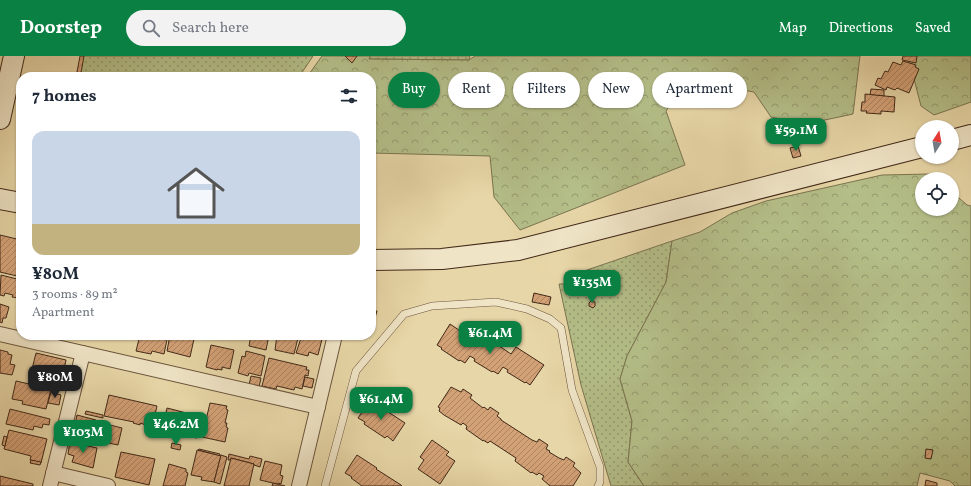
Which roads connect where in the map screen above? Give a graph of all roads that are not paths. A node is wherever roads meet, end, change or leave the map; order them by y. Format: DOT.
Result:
graph roads {
  1 [pos="14,56"];
  2 [pos="0,119"];
  3 [pos="971,135"];
  4 [pos="959,138"];
  5 [pos="915,149"];
  6 [pos="0,199"];
  7 [pos="16,202"];
  8 [pos="376,260"];
  9 [pos="0,334"];
  10 [pos="16,338"];
  11 [pos="26,340"];
  12 [pos="334,340"];
  13 [pos="83,353"];
  14 [pos="318,407"];
  15 [pos="52,480"];
  16 [pos="108,486"];
  17 [pos="299,486"];
  18 [pos="325,486"];
  19 [pos="598,486"];
  1 -- 2 [label="street"];
  3 -- 4 [label="street"];
  5 -- 8 [label="street"];
  6 -- 7 [label="street"];
  9 -- 10 [label="street"];
  11 -- 13 [label="street"];
  12 -- 14 [label="street"];
  13 -- 14 [label="street"];
  13 -- 15 [label="street"];
  14 -- 17 [label="street"];
  15 -- 16 [label="street"];
  18 -- 19 [label="lane"];
}
